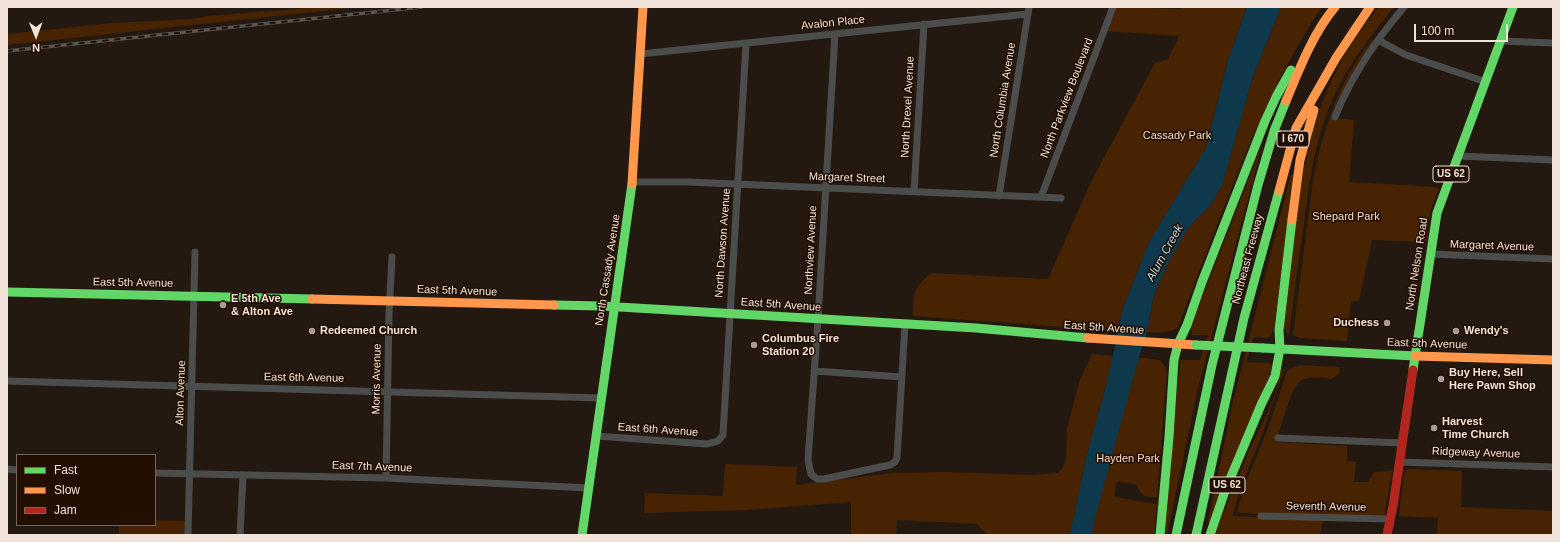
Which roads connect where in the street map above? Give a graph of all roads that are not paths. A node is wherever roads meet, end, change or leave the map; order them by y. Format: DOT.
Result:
graph roads {
  1 [pos="643,7"];
  2 [pos="1113,7"];
  3 [pos="1335,7"];
  4 [pos="1370,7"];
  5 [pos="1404,7"];
  6 [pos="1513,7"];
  7 [pos="1029,11"];
  8 [pos="1324,22"];
  9 [pos="924,24"];
  10 [pos="835,34"];
  11 [pos="1378,40"];
  12 [pos="1501,41"];
  13 [pos="746,44"];
  14 [pos="1553,44"];
  15 [pos="640,54"];
  16 [pos="1329,73"];
  17 [pos="1486,82"];
  18 [pos="1335,117"];
  19 [pos="1458,156"];
  20 [pos="1553,160"];
  21 [pos="632,182"];
  22 [pos="738,184"];
  23 [pos="826,188"];
  24 [pos="914,191"];
  25 [pos="999,196"];
  26 [pos="1041,197"];
  27 [pos="1061,198"];
  28 [pos="196,252"];
  29 [pos="1431,254"];
  30 [pos="392,257"];
  31 [pos="1553,259"];
  32 [pos="7,292"];
  33 [pos="195,296"];
  34 [pos="389,301"];
  35 [pos="614,307"];
  36 [pos="730,314"];
  37 [pos="818,319"];
  38 [pos="905,324"];
  39 [pos="1178,344"];
  40 [pos="1280,350"];
  41 [pos="1415,356"];
  42 [pos="1553,360"];
  43 [pos="814,370"];
  44 [pos="902,378"];
  45 [pos="7,381"];
  46 [pos="193,386"];
  47 [pos="388,391"];
  48 [pos="601,398"];
  49 [pos="596,436"];
  50 [pos="1278,438"];
  51 [pos="718,441"];
  52 [pos="1402,443"];
  53 [pos="1399,462"];
  54 [pos="1553,467"];
  55 [pos="156,473"];
  56 [pos="189,474"];
  57 [pos="243,475"];
  58 [pos="386,478"];
  59 [pos="589,488"];
  60 [pos="1261,516"];
  61 [pos="1390,519"];
  62 [pos="188,535"];
  63 [pos="240,535"];
  64 [pos="582,535"];
  65 [pos="1160,535"];
  66 [pos="1176,535"];
  67 [pos="1196,535"];
  68 [pos="1210,535"];
  69 [pos="1387,535"];
  1 -- 15 [label="main road, North Cassady Avenue"];
  2 -- 26 [label="street, North Parkview Boulevard"];
  3 -- 8 [label="main road, Northeast Freeway / I 670"];
  4 -- 16 [label="main road, Northeast Freeway / I 670"];
  5 -- 11 [label="street"];
  6 -- 12 [label="main road, North Nelson Road / US 62"];
  7 -- 9 [label="street, Avalon Place"];
  7 -- 25 [label="street, North Columbia Avenue"];
  8 -- 39 [label="main road"];
  8 -- 66 [label="main road, Northeast Freeway / I 670"];
  9 -- 10 [label="street, Avalon Place"];
  9 -- 24 [label="street, North Drexel Avenue"];
  10 -- 13 [label="street, Avalon Place"];
  10 -- 23 [label="street, Northview Avenue"];
  11 -- 17 [label="street"];
  11 -- 18 [label="street"];
  12 -- 14 [label="street"];
  12 -- 17 [label="main road, North Nelson Road / US 62"];
  13 -- 15 [label="street, Avalon Place"];
  13 -- 22 [label="street, North Dawson Avenue"];
  15 -- 21 [label="main road, North Cassady Avenue"];
  16 -- 40 [label="main road"];
  16 -- 67 [label="main road, Northeast Freeway / I 670"];
  17 -- 19 [label="main road, North Nelson Road / US 62"];
  19 -- 20 [label="street"];
  19 -- 29 [label="main road, North Nelson Road / US 62"];
  21 -- 22 [label="street, Margaret Street"];
  21 -- 35 [label="main road, North Cassady Avenue"];
  22 -- 23 [label="street, Margaret Street"];
  22 -- 36 [label="street, North Dawson Avenue"];
  23 -- 24 [label="street, Margaret Street"];
  23 -- 37 [label="street, Northview Avenue"];
  24 -- 25 [label="street, Margaret Street"];
  25 -- 26 [label="street, Margaret Street"];
  26 -- 27 [label="street, Margaret Street"];
  28 -- 33 [label="street, Alton Avenue"];
  29 -- 31 [label="street, Margaret Avenue"];
  29 -- 41 [label="main road, North Nelson Road / US 62"];
  30 -- 34 [label="street, Morris Avenue"];
  32 -- 33 [label="main road, East 5th Avenue"];
  33 -- 34 [label="main road, East 5th Avenue"];
  33 -- 46 [label="street, Alton Avenue"];
  34 -- 35 [label="main road, East 5th Avenue"];
  34 -- 47 [label="street, Morris Avenue"];
  35 -- 36 [label="main road, East 5th Avenue"];
  35 -- 48 [label="main road, North Cassady Avenue"];
  36 -- 37 [label="main road, East 5th Avenue"];
  36 -- 51 [label="street, North Dawson Avenue"];
  37 -- 38 [label="main road, East 5th Avenue"];
  37 -- 43 [label="street, Northview Avenue"];
  38 -- 39 [label="main road, East 5th Avenue"];
  38 -- 44 [label="street"];
  39 -- 40 [label="main road, East 5th Avenue, bridge"];
  39 -- 65 [label="main road"];
  40 -- 41 [label="main road, East 5th Avenue"];
  40 -- 68 [label="main road, US 62"];
  41 -- 42 [label="main road, East 5th Avenue"];
  41 -- 52 [label="main road, North Nelson Road"];
  43 -- 44 [label="street"];
  43 -- 44 [label="street, Northview Avenue"];
  45 -- 46 [label="street, East 6th Avenue"];
  46 -- 47 [label="street, East 6th Avenue"];
  46 -- 56 [label="street, Alton Avenue"];
  47 -- 48 [label="street, East 6th Avenue"];
  47 -- 58 [label="street, Morris Avenue"];
  48 -- 49 [label="main road, North Cassady Avenue"];
  49 -- 51 [label="street, East 6th Avenue"];
  49 -- 59 [label="main road, North Cassady Avenue"];
  50 -- 52 [label="street"];
  52 -- 53 [label="main road, North Nelson Road"];
  53 -- 54 [label="street, Ridgeway Avenue"];
  53 -- 61 [label="main road, North Nelson Road"];
  55 -- 56 [label="street, East 7th Avenue"];
  56 -- 57 [label="street, East 7th Avenue"];
  56 -- 62 [label="street, Alton Avenue"];
  57 -- 58 [label="street, East 7th Avenue"];
  57 -- 63 [label="street"];
  58 -- 59 [label="street, East 7th Avenue"];
  59 -- 64 [label="main road, North Cassady Avenue"];
  60 -- 61 [label="street, Seventh Avenue"];
  61 -- 69 [label="main road, North Nelson Road"];
}
